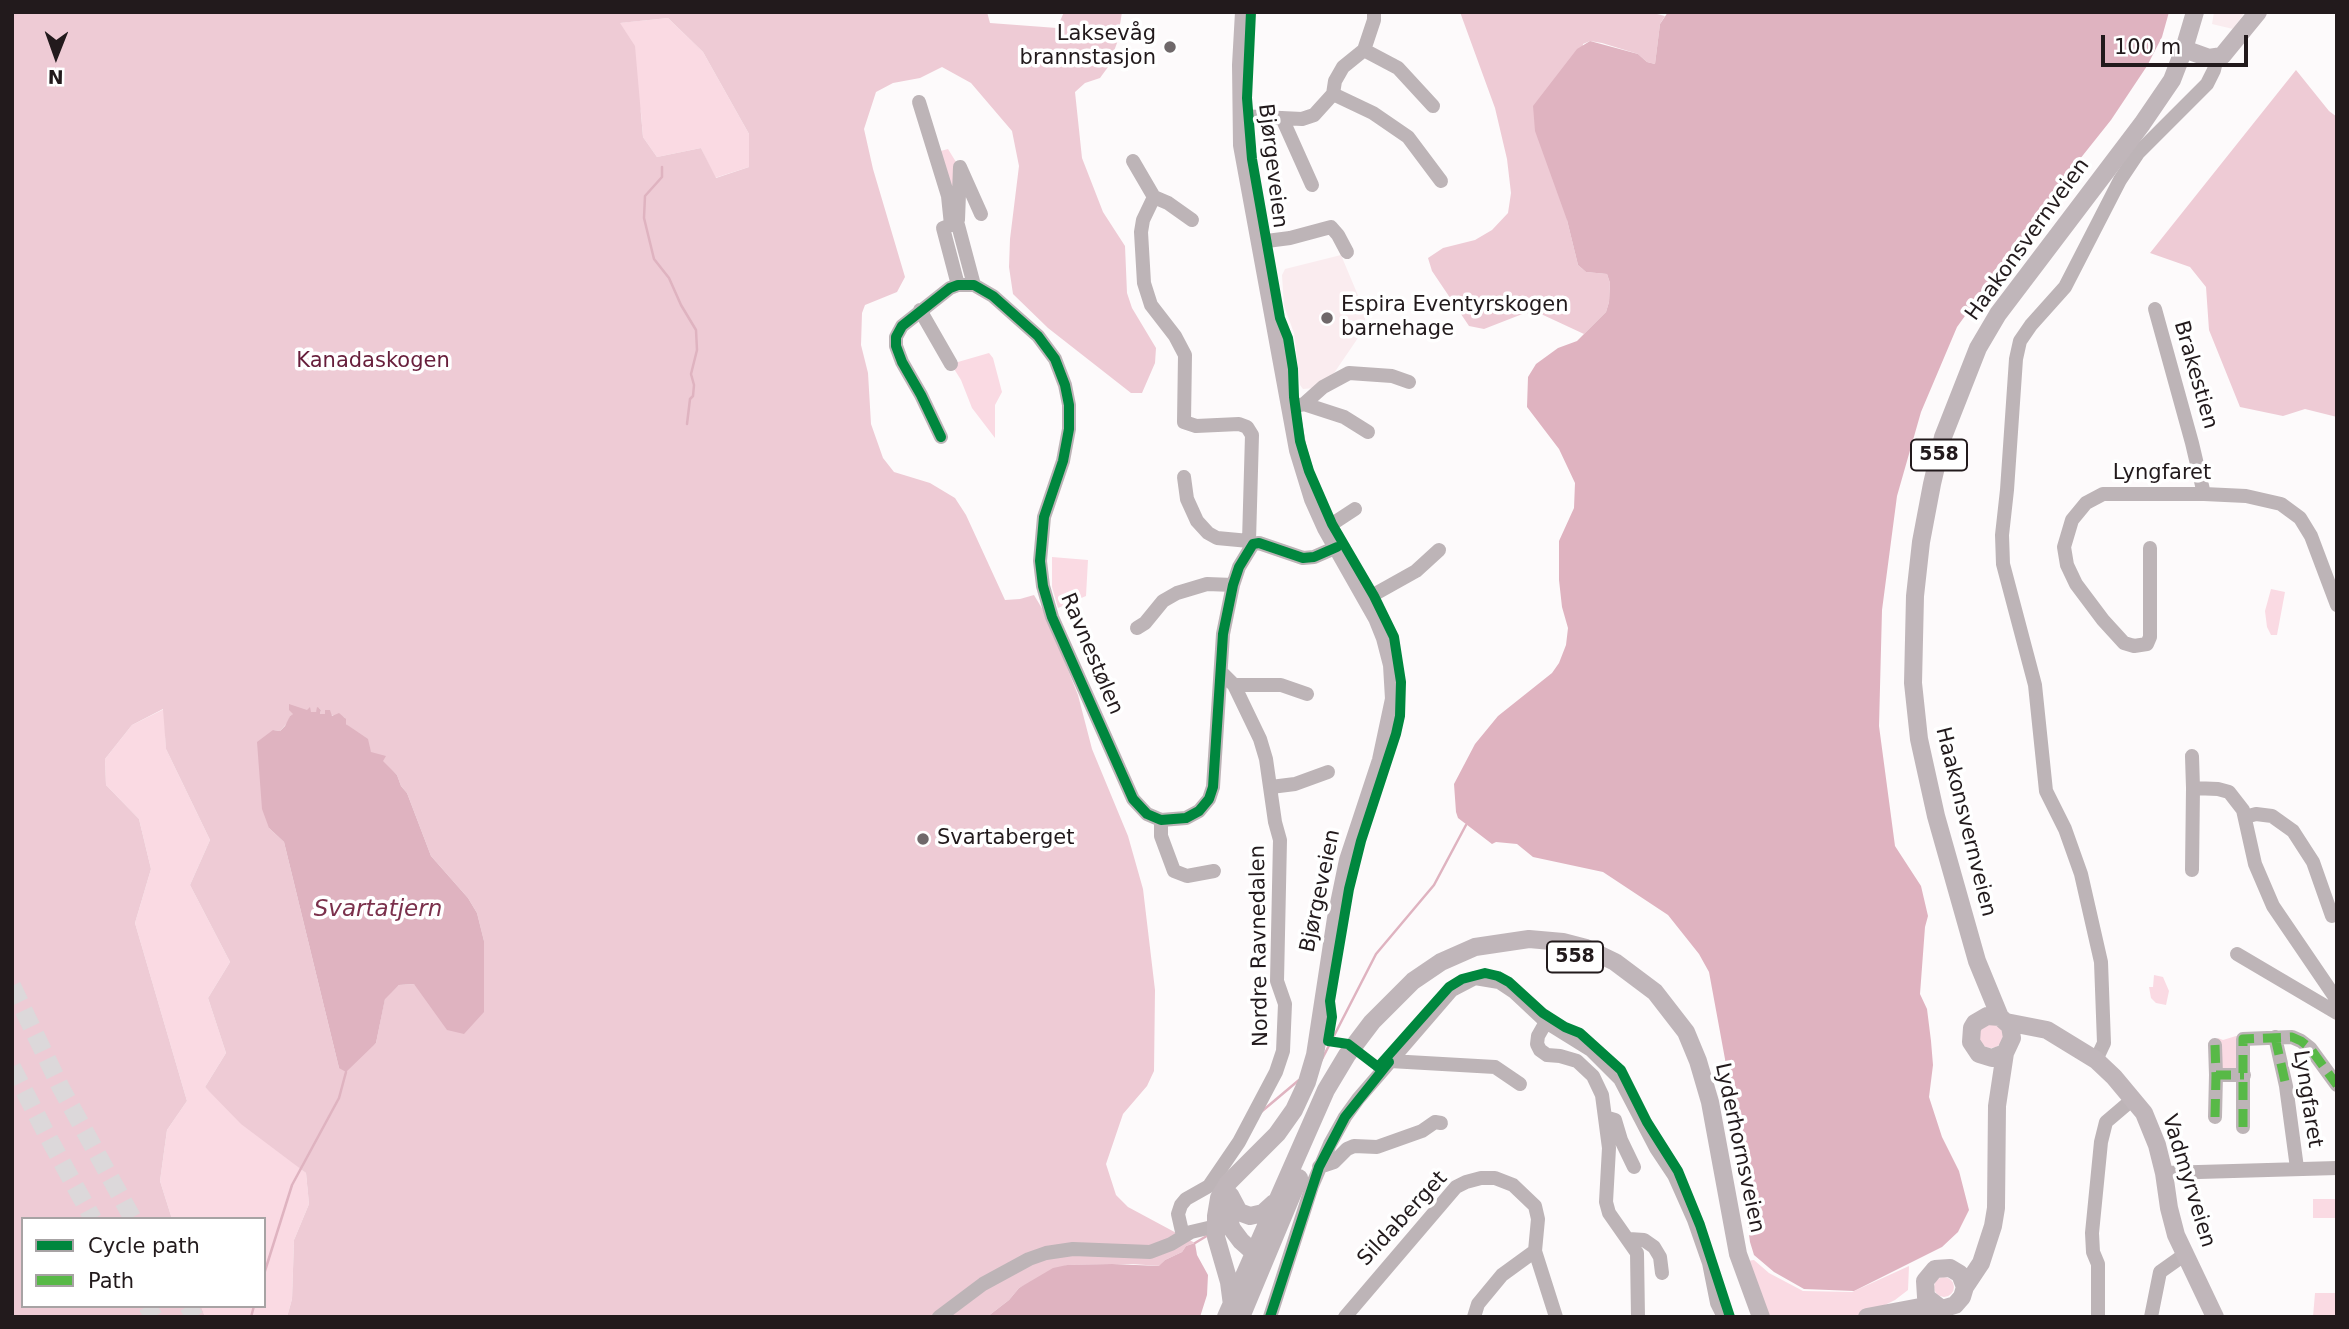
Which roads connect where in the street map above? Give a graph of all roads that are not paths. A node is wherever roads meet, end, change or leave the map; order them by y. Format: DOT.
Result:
graph roads {
  1 [pos="1244,12"];
  2 [pos="1374,12"];
  3 [pos="2194,12"];
  4 [pos="2258,12"];
  5 [pos="2184,49"];
  6 [pos="1364,50"];
  7 [pos="2217,57"];
  8 [pos="1333,94"];
  9 [pos="919,102"];
  10 [pos="1433,106"];
  11 [pos="1240,116"];
  12 [pos="1282,118"];
  13 [pos="1133,161"];
  14 [pos="1441,181"];
  15 [pos="1312,185"];
  16 [pos="1154,197"];
  17 [pos="982,214"];
  18 [pos="1192,220"];
  19 [pos="1346,222"];
  20 [pos="955,225"];
  21 [pos="1331,227"];
  22 [pos="1259,242"];
  23 [pos="1347,252"];
  24 [pos="966,285"];
  25 [pos="2155,309"];
  26 [pos="920,310"];
  27 [pos="951,364"];
  28 [pos="1409,382"];
  29 [pos="1297,406"];
  30 [pos="1368,432"];
  31 [pos="941,438"];
  32 [pos="1184,477"];
  33 [pos="2204,494"];
  34 [pos="1356,509"];
  35 [pos="1326,528"];
  36 [pos="1251,543"];
  37 [pos="1337,547"];
  38 [pos="2150,548"];
  39 [pos="1439,550"];
  40 [pos="1233,585"];
  41 [pos="1366,598"];
  42 [pos="2337,605"];
  43 [pos="1137,628"];
  44 [pos="1222,672"];
  45 [pos="1234,685"];
  46 [pos="1307,694"];
  47 [pos="2192,756"];
  48 [pos="1328,772"];
  49 [pos="1271,787"];
  50 [pos="2193,789"];
  51 [pos="2245,817"];
  52 [pos="1161,820"];
  53 [pos="2192,870"];
  54 [pos="1213,871"];
  55 [pos="2333,916"];
  56 [pos="2237,954"];
  57 [pos="1978,961"];
  58 [pos="2337,1000"];
  59 [pos="2337,1013"];
  60 [pos="2003,1019"];
  61 [pos="1546,1022"];
  62 [pos="1975,1023"];
  63 [pos="2275,1037"];
  64 [pos="2072,1045"];
  65 [pos="2215,1045"];
  66 [pos="2007,1051"];
  67 [pos="1979,1054"];
  68 [pos="2096,1060"];
  69 [pos="1390,1061"];
  70 [pos="2216,1075"];
  71 [pos="2244,1075"];
  72 [pos="1520,1084"];
  73 [pos="2337,1085"];
  74 [pos="2133,1098"];
  75 [pos="1997,1107"];
  76 [pos="2215,1116"];
  77 [pos="1606,1117"];
  78 [pos="1441,1123"];
  79 [pos="2243,1127"];
  80 [pos="1319,1167"];
  81 [pos="1634,1167"];
  82 [pos="2297,1168"];
  83 [pos="2337,1168"];
  84 [pos="2164,1173"];
  85 [pos="1236,1177"];
  86 [pos="1230,1195"];
  87 [pos="1277,1201"];
  88 [pos="1223,1225"];
  89 [pos="1184,1236"];
  90 [pos="1991,1236"];
  91 [pos="1629,1239"];
  92 [pos="1535,1251"];
  93 [pos="2184,1255"];
  94 [pos="1256,1259"];
  95 [pos="1950,1268"];
  96 [pos="1662,1273"];
  97 [pos="1924,1286"];
  98 [pos="1965,1287"];
  99 [pos="1939,1307"];
  100 [pos="1885,1312"];
  101 [pos="1233,1313"];
  102 [pos="939,1317"];
  103 [pos="1270,1317"];
  104 [pos="1345,1317"];
  105 [pos="1474,1317"];
  106 [pos="1556,1317"];
  107 [pos="1638,1317"];
  108 [pos="1724,1317"];
  109 [pos="1748,1317"];
  110 [pos="1761,1317"];
  111 [pos="1867,1317"];
  112 [pos="2098,1317"];
  113 [pos="2151,1317"];
  114 [pos="2215,1317"];
  1 -- 11 [label="main road, Bjørgeveien"];
  2 -- 6 [label="street"];
  3 -- 5 [label="main road, Haakonsvernveien / 558"];
  4 -- 7 [label="main road"];
  5 -- 7 [label="main road"];
  5 -- 57 [label="main road, Haakonsvernveien / 558"];
  6 -- 8 [label="street"];
  6 -- 10 [label="street"];
  7 -- 68 [label="street"];
  8 -- 12 [label="street"];
  8 -- 14 [label="street"];
  9 -- 20 [label="street"];
  11 -- 12 [label="street"];
  11 -- 22 [label="main road, Bjørgeveien"];
  12 -- 15 [label="street"];
  13 -- 16 [label="street"];
  16 -- 18 [label="street"];
  16 -- 36 [label="street"];
  17 -- 20 [label="street"];
  19 -- 21 [label="street, Bjørgeveien"];
  20 -- 24 [label="street"];
  21 -- 22 [label="street, Bjørgeveien"];
  21 -- 23 [label="street"];
  22 -- 29 [label="main road, Bjørgeveien"];
  24 -- 26 [label="street"];
  24 -- 52 [label="street, Ravnestølen"];
  25 -- 33 [label="street, Brakestien"];
  26 -- 27 [label="street"];
  26 -- 31 [label="street"];
  28 -- 29 [label="street"];
  29 -- 30 [label="street"];
  29 -- 35 [label="main road, Bjørgeveien"];
  32 -- 36 [label="street"];
  33 -- 38 [label="street, Lyngfaret"];
  33 -- 42 [label="street, Lyngfaret"];
  34 -- 35 [label="street"];
  35 -- 37 [label="main road, Bjørgeveien"];
  36 -- 37 [label="street"];
  36 -- 40 [label="street"];
  37 -- 41 [label="main road, Bjørgeveien"];
  39 -- 41 [label="street"];
  40 -- 43 [label="street"];
  40 -- 44 [label="street"];
  41 -- 85 [label="main road, Bjørgeveien"];
  44 -- 45 [label="street, Nordre Ravnedalen"];
  44 -- 52 [label="street"];
  45 -- 46 [label="street"];
  45 -- 49 [label="street, Nordre Ravnedalen"];
  47 -- 50 [label="street"];
  48 -- 49 [label="street"];
  49 -- 89 [label="street, Nordre Ravnedalen"];
  50 -- 51 [label="street"];
  50 -- 53 [label="street"];
  51 -- 55 [label="street"];
  51 -- 58 [label="street"];
  52 -- 54 [label="street"];
  56 -- 59 [label="street"];
  57 -- 60 [label="main road, Haakonsvernveien / 558"];
  57 -- 62 [label="main road, Haakonsvernveien / 558"];
  60 -- 62 [label="main road"];
  60 -- 64 [label="main road, Vadmyrveien"];
  60 -- 66 [label="main road, 558"];
  61 -- 69 [label="street"];
  61 -- 77 [label="street"];
  61 -- 108 [label="street"];
  62 -- 67 [label="main road, 558"];
  63 -- 71 [label="street, Lyngfaret"];
  63 -- 73 [label="street, Lyngfaret"];
  63 -- 82 [label="street, Lyngfaret"];
  64 -- 66 [label="main road, Vadmyrveien"];
  64 -- 68 [label="main road, Vadmyrveien"];
  65 -- 70 [label="street"];
  66 -- 67 [label="main road"];
  66 -- 75 [label="main road, 558"];
  67 -- 75 [label="main road, 558"];
  68 -- 74 [label="main road, Vadmyrveien"];
  69 -- 72 [label="street"];
  69 -- 80 [label="street"];
  70 -- 71 [label="street"];
  70 -- 76 [label="street"];
  71 -- 79 [label="street, Lyngfaret"];
  74 -- 84 [label="main road, Vadmyrveien"];
  74 -- 112 [label="street, Vadmyrveien"];
  75 -- 90 [label="main road, 558"];
  77 -- 81 [label="street"];
  77 -- 91 [label="street"];
  78 -- 80 [label="street"];
  80 -- 103 [label="street"];
  82 -- 83 [label="street, Lyngfaret"];
  82 -- 84 [label="street, Lyngfaret"];
  84 -- 93 [label="main road, Vadmyrveien"];
  85 -- 86 [label="main road, Bjørgeveien"];
  85 -- 88 [label="main road, Bjørgeveien"];
  86 -- 87 [label="main road"];
  86 -- 88 [label="main road, Bjørgeveien"];
  87 -- 94 [label="main road, Lyderhornsveien / 558"];
  87 -- 110 [label="main road, Lyderhornsveien / 558"];
  88 -- 89 [label="street"];
  88 -- 94 [label="main road"];
  88 -- 101 [label="main road, Bjørgeveien"];
  89 -- 102 [label="street"];
  90 -- 95 [label="main road"];
  90 -- 98 [label="main road, 558"];
  91 -- 96 [label="street"];
  91 -- 107 [label="street"];
  92 -- 104 [label="street, Sildaberget"];
  92 -- 105 [label="street"];
  92 -- 106 [label="street, Sildaberget"];
  93 -- 113 [label="street"];
  93 -- 114 [label="main road, Vadmyrveien"];
  94 -- 101 [label="main road, Lyderhornsveien / 558"];
  94 -- 109 [label="main road, Lyderhornsveien / 558"];
  95 -- 97 [label="main road"];
  95 -- 98 [label="main road"];
  97 -- 99 [label="main road"];
  97 -- 100 [label="main road"];
  98 -- 99 [label="main road, 558"];
  99 -- 100 [label="main road"];
  100 -- 111 [label="main road"];
}
